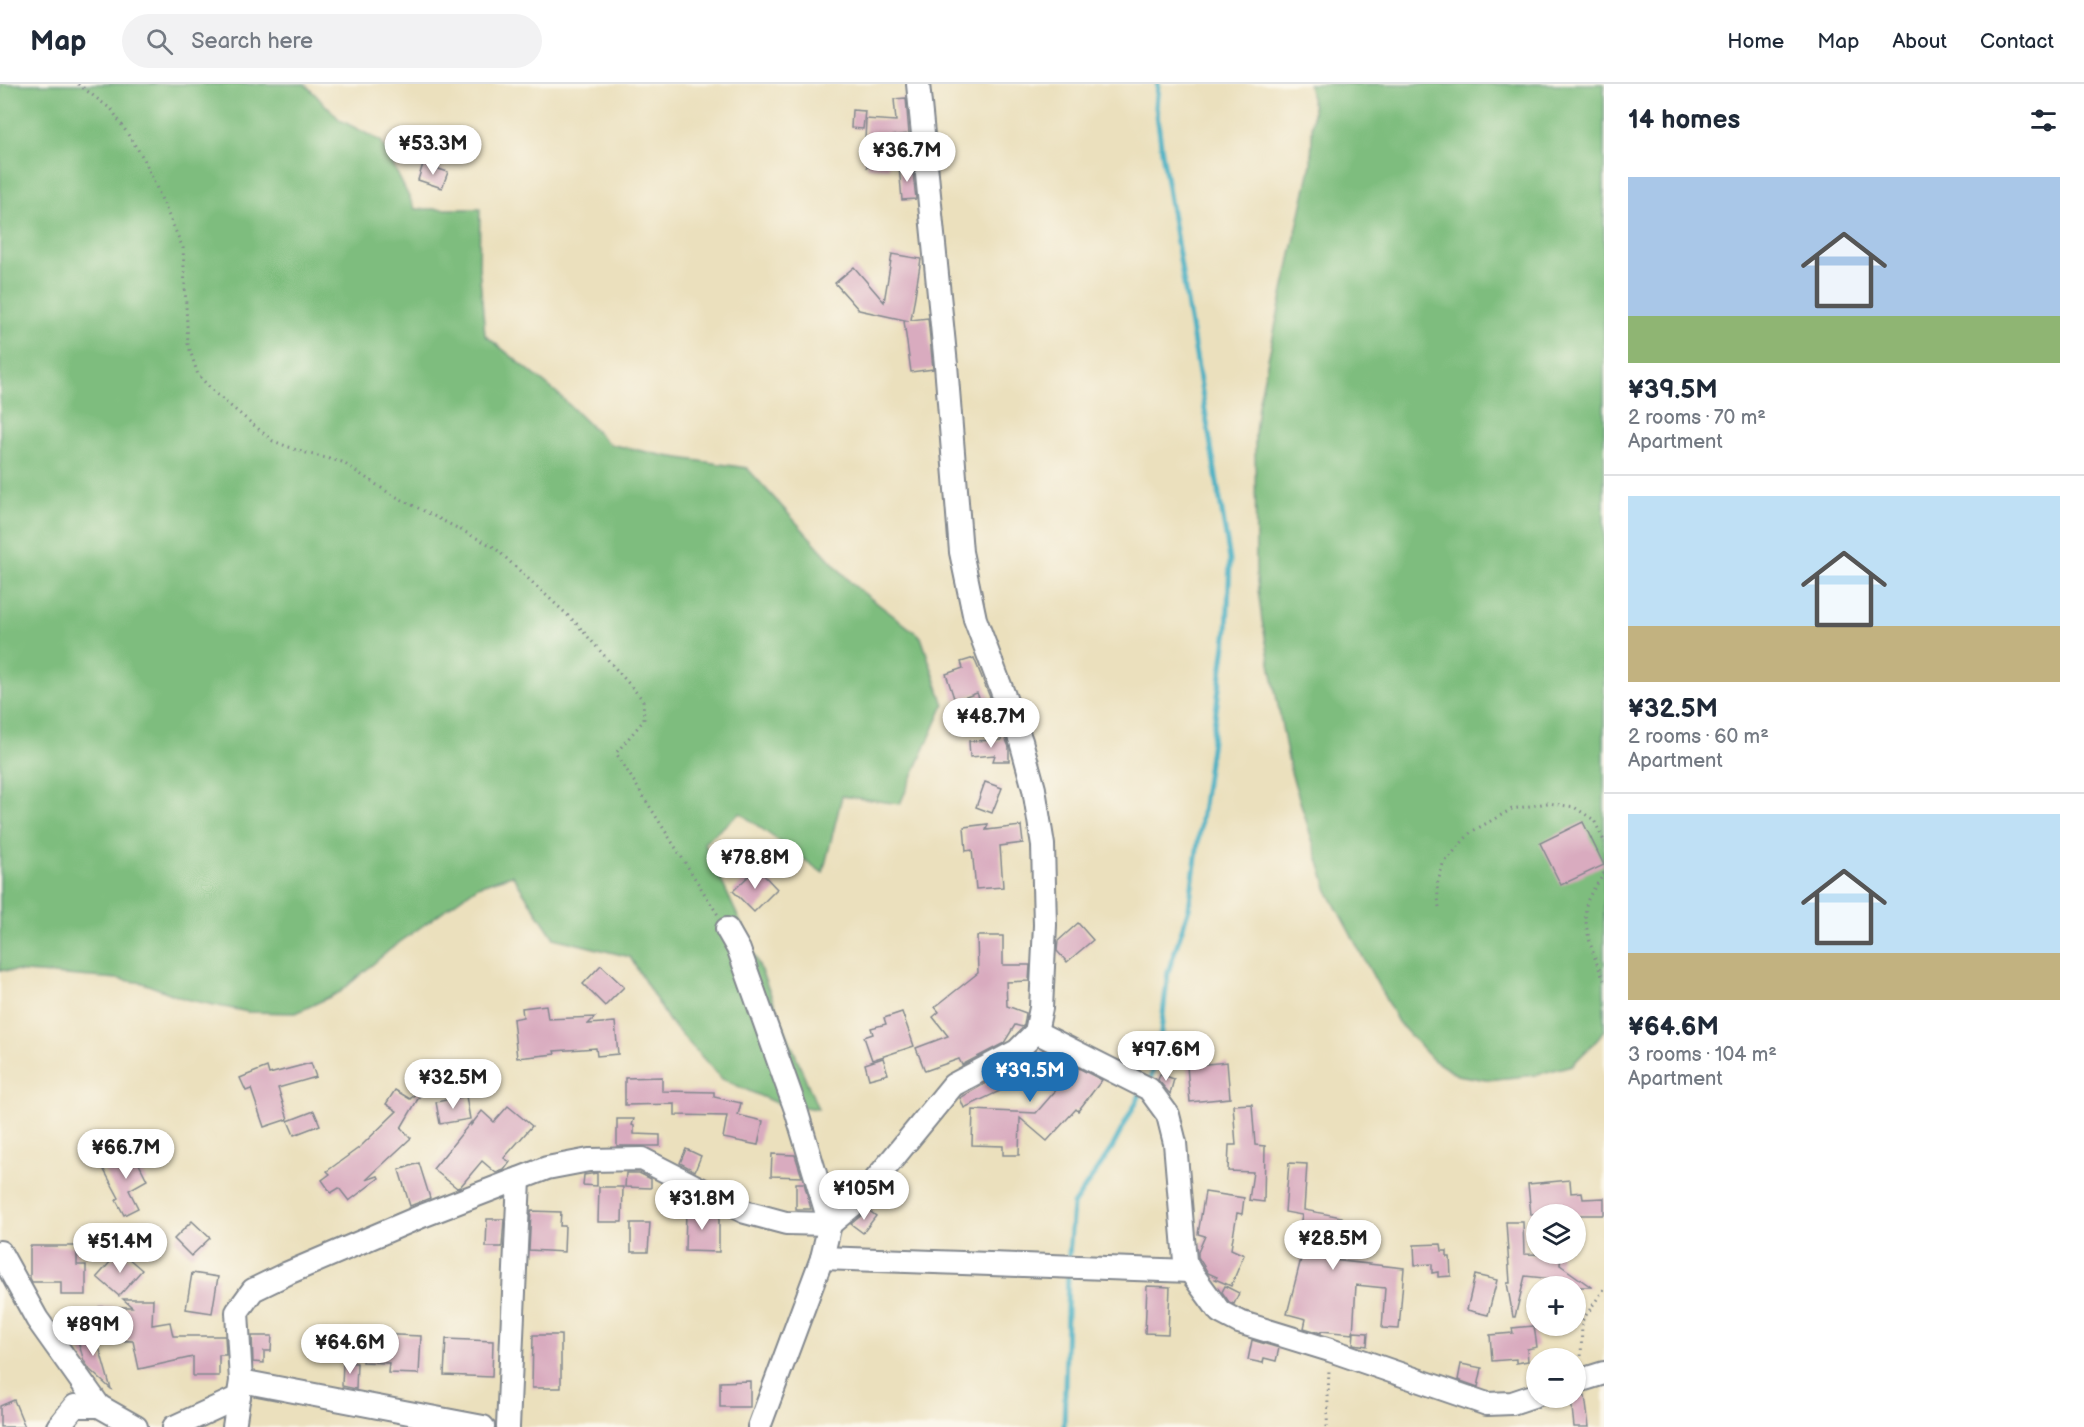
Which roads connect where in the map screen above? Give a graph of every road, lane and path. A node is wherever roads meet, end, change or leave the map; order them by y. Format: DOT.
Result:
graph roads {
  1 [pos="78,84"];
  2 [pos="918,84"];
  3 [pos="1604,841"];
  4 [pos="1604,873"];
  5 [pos="1439,907"];
  6 [pos="727,929"];
  7 [pos="1604,980"];
  8 [pos="1036,1032"];
  9 [pos="519,1179"];
  10 [pos="830,1224"];
  11 [pos="0,1251"];
  12 [pos="822,1258"];
  13 [pos="1190,1270"];
  14 [pos="1604,1289"];
  15 [pos="1580,1348"];
  16 [pos="1330,1350"];
  17 [pos="1604,1373"];
  18 [pos="1586,1379"];
  19 [pos="240,1389"];
  20 [pos="1526,1398"];
  21 [pos="99,1406"];
  22 [pos="58,1427"];
  23 [pos="136,1427"];
  24 [pos="174,1427"];
  25 [pos="234,1427"];
  26 [pos="483,1427"];
  27 [pos="508,1427"];
  28 [pos="759,1427"];
  29 [pos="1327,1427"];
  1 -- 6 [label="path"];
  2 -- 8 [label="street"];
  3 -- 5 [label="path"];
  4 -- 7 [label="path"];
  6 -- 10 [label="street"];
  8 -- 10 [label="street"];
  8 -- 13 [label="street"];
  9 -- 10 [label="street"];
  9 -- 19 [label="street"];
  9 -- 27 [label="street"];
  10 -- 12 [label="street"];
  11 -- 21 [label="street"];
  12 -- 13 [label="street"];
  12 -- 28 [label="street"];
  13 -- 16 [label="street"];
  14 -- 15 [label="path"];
  16 -- 20 [label="street"];
  16 -- 29 [label="path"];
  17 -- 18 [label="street"];
  19 -- 24 [label="street"];
  19 -- 25 [label="street"];
  19 -- 26 [label="street"];
  21 -- 22 [label="street"];
  21 -- 23 [label="street"];
}
